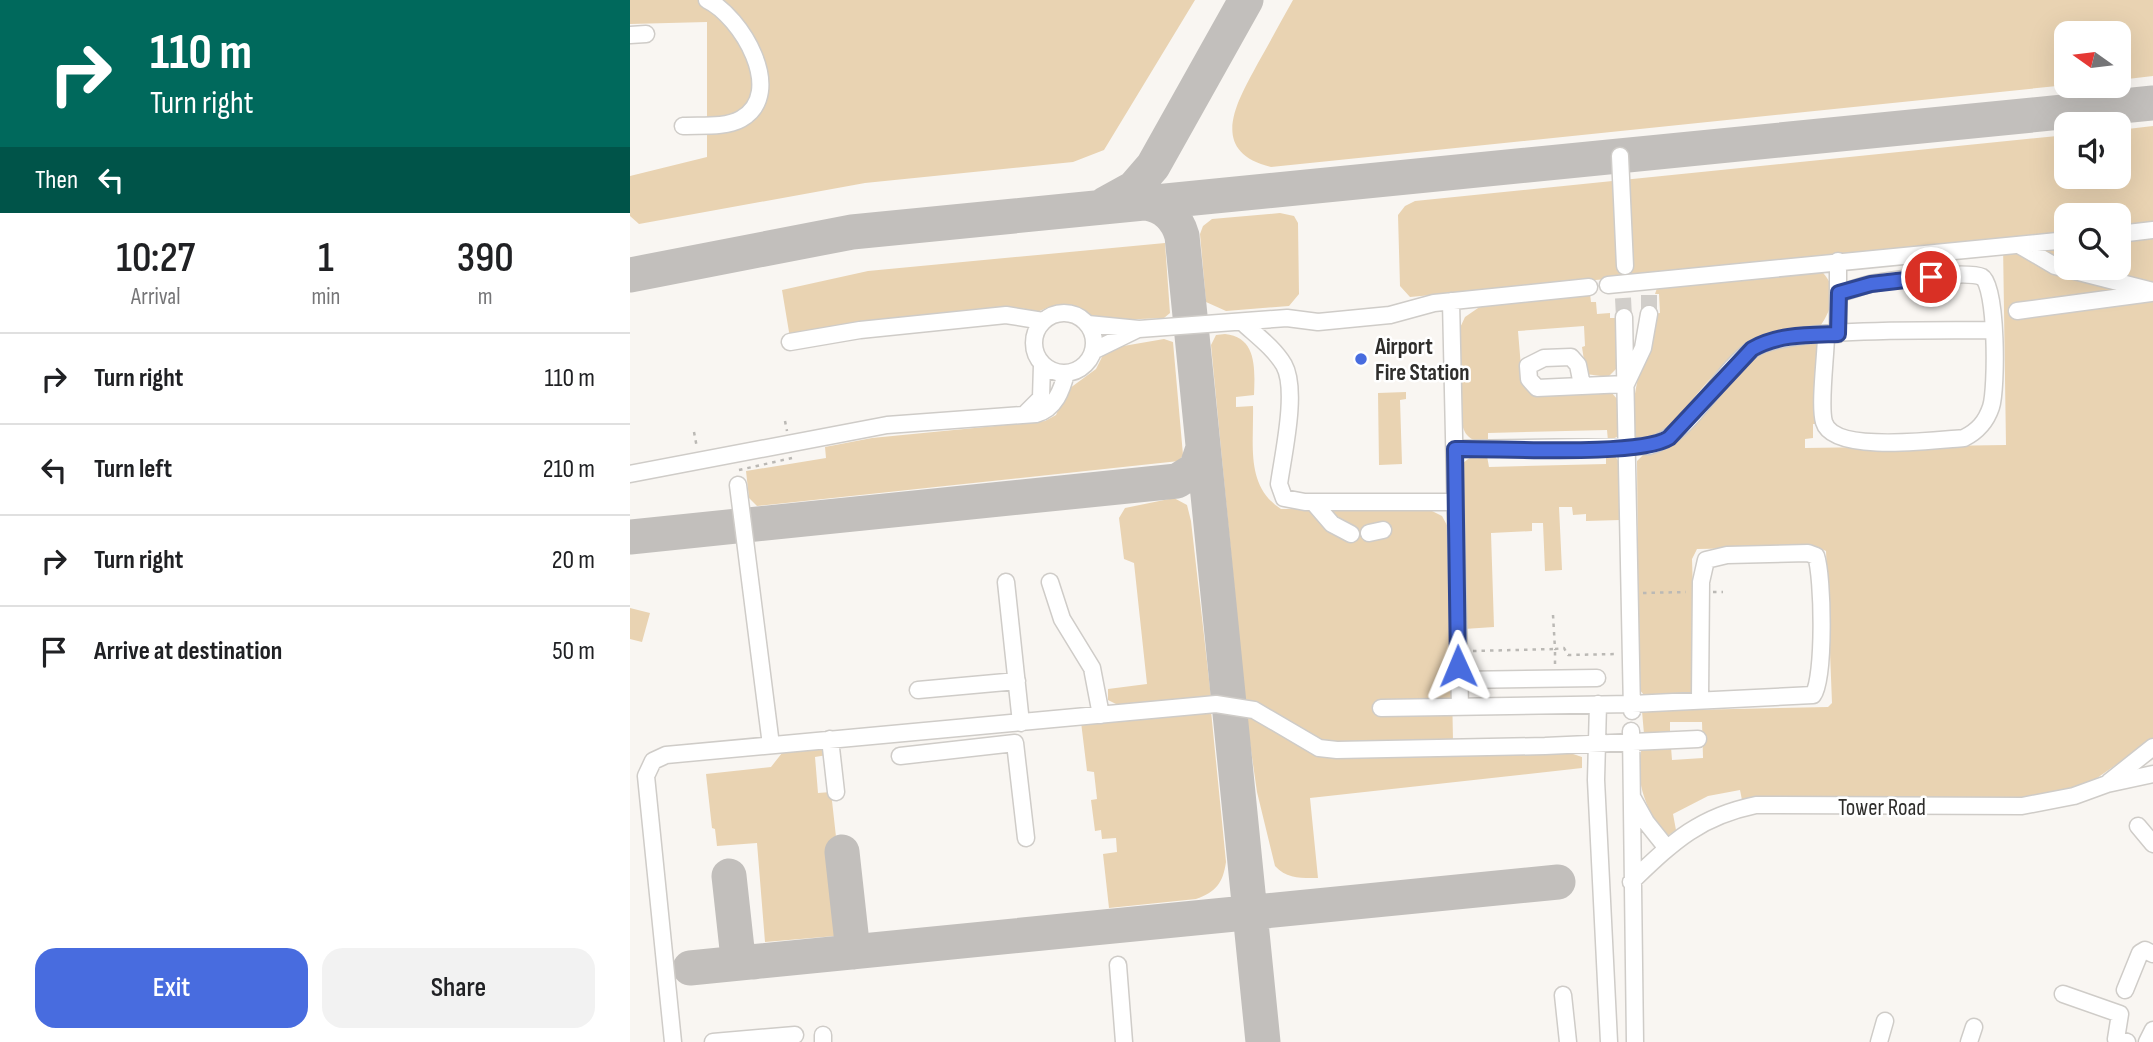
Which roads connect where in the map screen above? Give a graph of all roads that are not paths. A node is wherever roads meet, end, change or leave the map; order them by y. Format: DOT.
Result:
graph roads {
  1 [pos="707,0"];
  2 [pos="683,126"];
  3 [pos="1620,156"];
  4 [pos="2153,230"];
  5 [pos="2131,233"];
  6 [pos="2054,241"];
  7 [pos="2019,245"];
  8 [pos="1838,261"];
  9 [pos="1625,266"];
  10 [pos="1589,287"];
  11 [pos="1618,289"];
  12 [pos="2153,292"];
  13 [pos="1839,293"];
  14 [pos="1451,301"];
  15 [pos="2017,311"];
  16 [pos="1649,314"];
  17 [pos="1624,317"];
  18 [pos="1043,321"];
  19 [pos="1242,322"];
  20 [pos="1088,324"];
  21 [pos="1139,329"];
  22 [pos="1993,330"];
  23 [pos="1832,335"];
  24 [pos="790,342"];
  25 [pos="1093,351"];
  26 [pos="1042,365"];
  27 [pos="1066,373"];
  28 [pos="1626,384"];
  29 [pos="1582,385"];
  30 [pos="1026,412"];
  31 [pos="1628,448"];
  32 [pos="1455,449"];
  33 [pos="630,474"];
  34 [pos="736,478"];
  35 [pos="1313,502"];
  36 [pos="1454,502"];
  37 [pos="1351,534"];
  38 [pos="1006,582"];
  39 [pos="1050,582"];
  40 [pos="1597,678"];
  41 [pos="1459,680"];
  42 [pos="1017,681"];
  43 [pos="918,690"];
  44 [pos="1700,698"];
  45 [pos="1598,704"];
  46 [pos="1460,707"];
  47 [pos="1632,707"];
  48 [pos="1381,708"];
  49 [pos="1101,715"];
  50 [pos="1017,723"];
  51 [pos="1631,736"];
  52 [pos="830,739"];
  53 [pos="1698,739"];
  54 [pos="1015,743"];
  55 [pos="1596,743"];
  56 [pos="771,745"];
  57 [pos="2153,747"];
  58 [pos="900,755"];
  59 [pos="2153,774"];
  60 [pos="2107,784"];
  61 [pos="836,792"];
  62 [pos="1632,796"];
  63 [pos="2138,826"];
  64 [pos="1026,838"];
  65 [pos="2153,844"];
  66 [pos="1666,846"];
  67 [pos="1631,882"];
  68 [pos="2153,954"];
  69 [pos="1118,965"];
  70 [pos="2125,990"];
  71 [pos="2063,994"];
  72 [pos="1563,995"];
  73 [pos="1885,1021"];
  74 [pos="2153,1030"];
  75 [pos="795,1035"];
  76 [pos="2119,1041"];
  77 [pos="673,1042"];
  78 [pos="713,1042"];
  79 [pos="1124,1042"];
  80 [pos="1568,1042"];
  81 [pos="1608,1042"];
  82 [pos="1635,1042"];
  83 [pos="1879,1042"];
  84 [pos="2147,1042"];
  1 -- 2 [label="street"];
  3 -- 9 [label="street"];
  4 -- 5 [label="street"];
  6 -- 7 [label="street"];
  7 -- 8 [label="street"];
  7 -- 12 [label="street"];
  8 -- 11 [label="street"];
  8 -- 13 [label="street"];
  10 -- 14 [label="street"];
  12 -- 15 [label="street"];
  13 -- 22 [label="street"];
  13 -- 23 [label="street"];
  14 -- 19 [label="street"];
  14 -- 32 [label="street"];
  16 -- 28 [label="street"];
  17 -- 28 [label="street"];
  18 -- 20 [label="street"];
  18 -- 24 [label="street"];
  18 -- 26 [label="street"];
  19 -- 21 [label="street"];
  19 -- 35 [label="street"];
  20 -- 21 [label="street"];
  20 -- 25 [label="street"];
  21 -- 25 [label="street"];
  22 -- 23 [label="street"];
  22 -- 23 [label="street"];
  23 -- 31 [label="street"];
  25 -- 27 [label="street"];
  26 -- 27 [label="street"];
  26 -- 30 [label="street"];
  27 -- 30 [label="street"];
  28 -- 29 [label="street"];
  28 -- 31 [label="street"];
  30 -- 33 [label="street"];
  31 -- 32 [label="street"];
  31 -- 47 [label="street"];
  32 -- 36 [label="street"];
  34 -- 56 [label="street"];
  35 -- 36 [label="street"];
  35 -- 37 [label="street"];
  36 -- 41 [label="street"];
  38 -- 42 [label="street"];
  39 -- 49 [label="street"];
  40 -- 41 [label="street"];
  41 -- 46 [label="street"];
  42 -- 43 [label="street"];
  42 -- 50 [label="street"];
  44 -- 44 [label="street"];
  44 -- 47 [label="street"];
  45 -- 46 [label="street"];
  45 -- 47 [label="street"];
  45 -- 55 [label="street"];
  46 -- 48 [label="street"];
  49 -- 50 [label="street"];
  49 -- 55 [label="street"];
  50 -- 52 [label="street"];
  50 -- 54 [label="street"];
  51 -- 53 [label="street"];
  51 -- 55 [label="street"];
  51 -- 62 [label="street"];
  52 -- 56 [label="street"];
  52 -- 61 [label="street"];
  54 -- 58 [label="street"];
  54 -- 64 [label="street"];
  55 -- 81 [label="street"];
  56 -- 77 [label="street"];
  57 -- 60 [label="street"];
  59 -- 60 [label="street, Tower Road"];
  60 -- 66 [label="street, Tower Road"];
  62 -- 66 [label="street"];
  62 -- 67 [label="street"];
  63 -- 65 [label="street"];
  66 -- 67 [label="street, Tower Road"];
  67 -- 82 [label="street"];
  68 -- 70 [label="street"];
  69 -- 79 [label="street"];
  71 -- 76 [label="street"];
  72 -- 80 [label="street"];
  73 -- 83 [label="street"];
  74 -- 84 [label="street"];
  75 -- 78 [label="street"];
}
